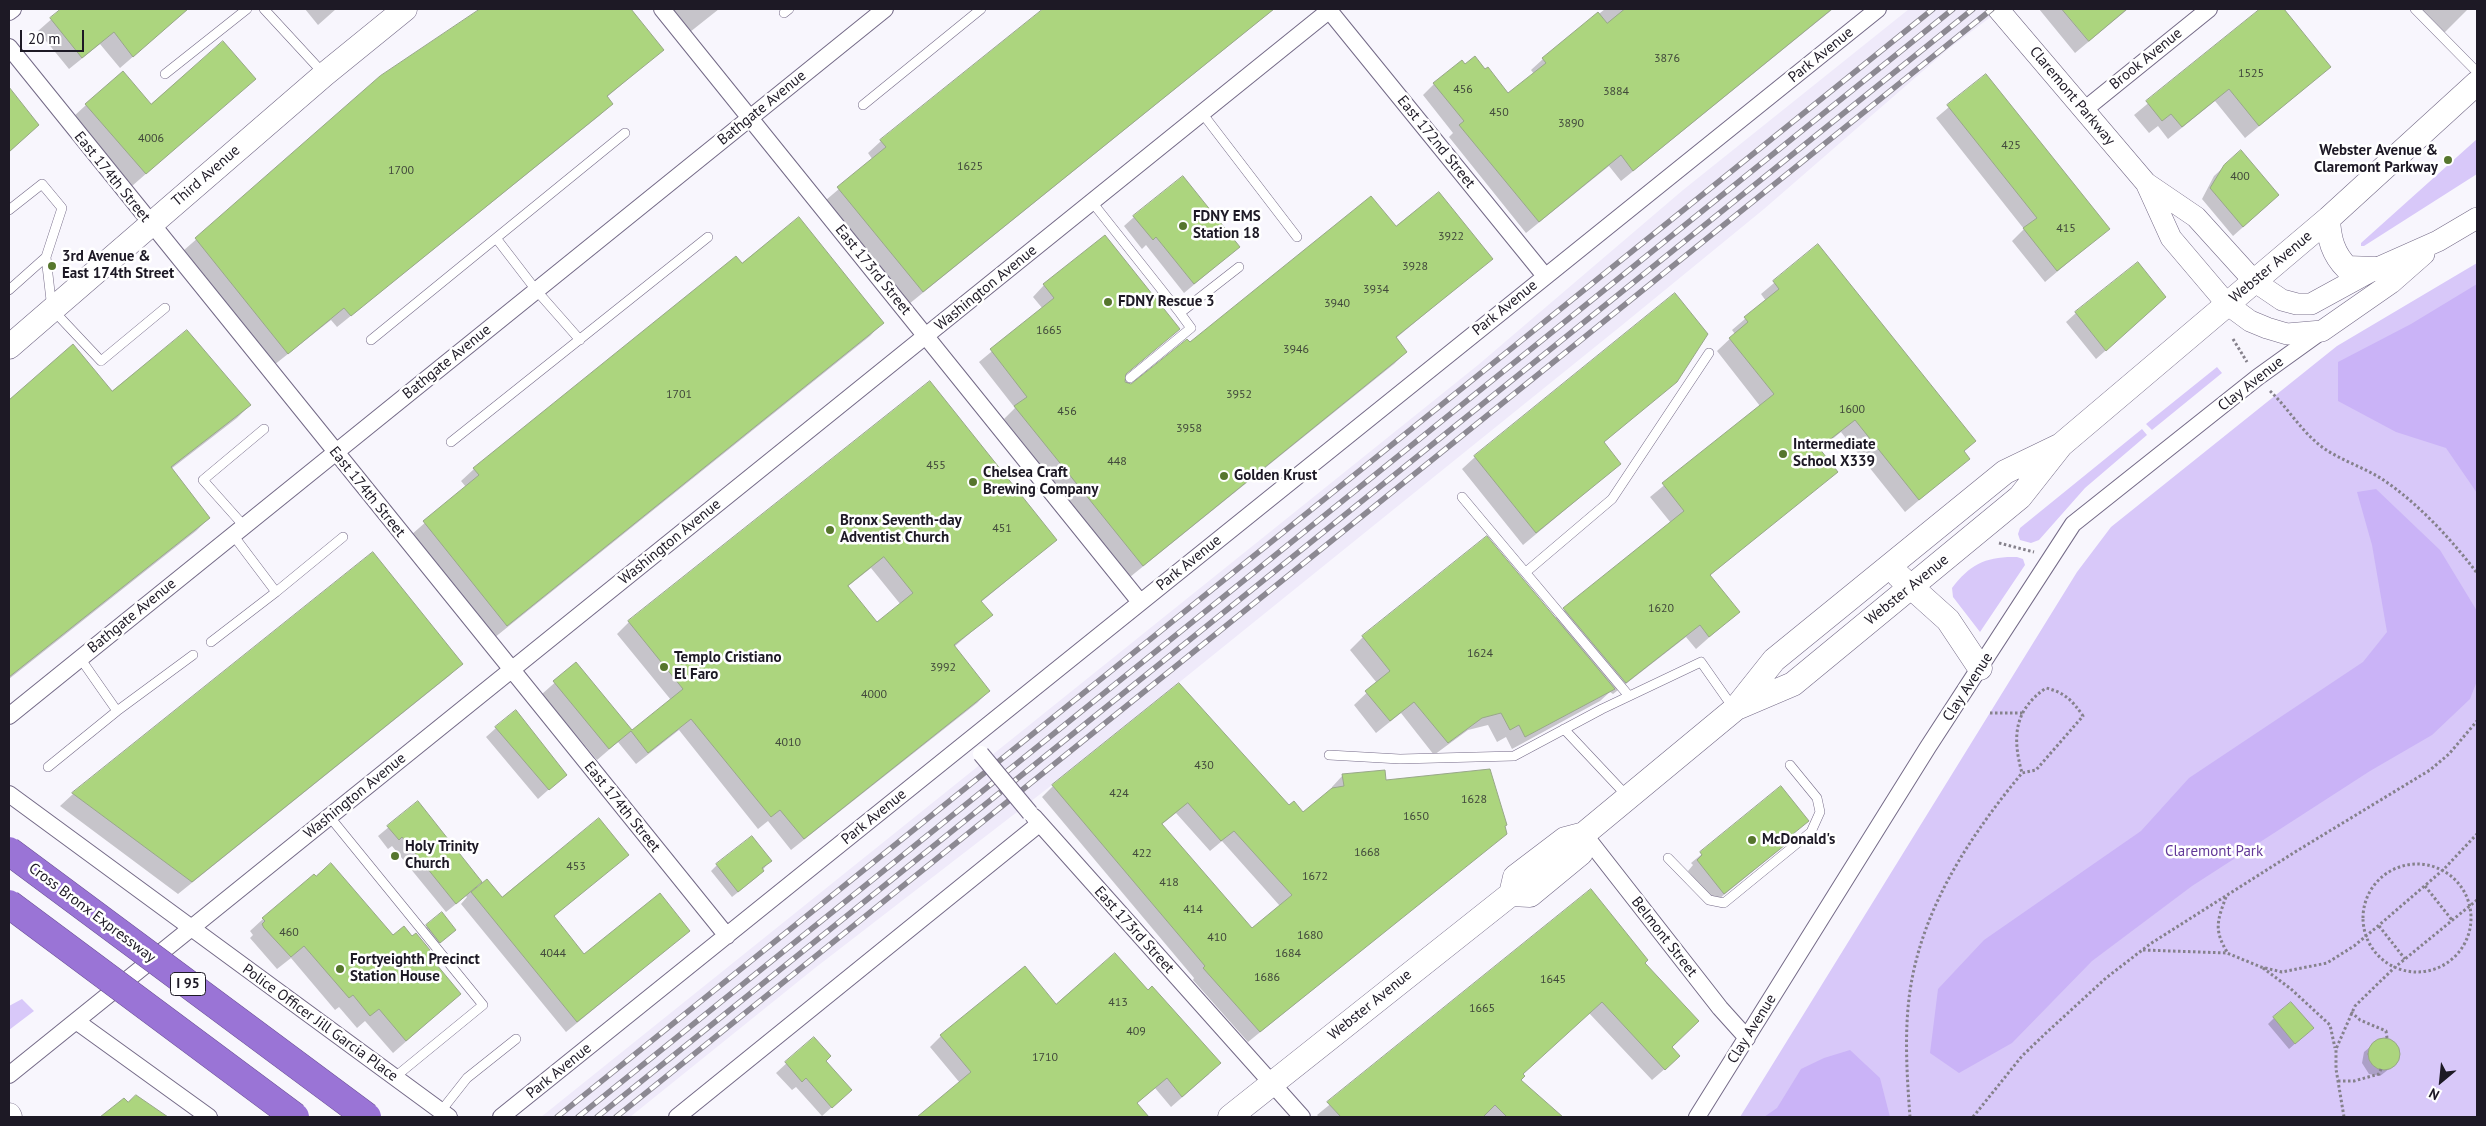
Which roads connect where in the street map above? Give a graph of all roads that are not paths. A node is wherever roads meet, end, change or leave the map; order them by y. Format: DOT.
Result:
graph roads {
  1 [pos="13,9"];
  2 [pos="246,9"];
  3 [pos="264,9"];
  4 [pos="405,9"];
  5 [pos="662,9"];
  6 [pos="886,9"];
  7 [pos="981,9"];
  8 [pos="1330,9"];
  9 [pos="1878,9"];
  10 [pos="2209,9"];
  11 [pos="2415,9"];
  12 [pos="9,12"];
  13 [pos="2001,12"];
  14 [pos="9,47"];
  15 [pos="2477,72"];
  16 [pos="165,74"];
  17 [pos="324,74"];
  18 [pos="2477,83"];
  19 [pos="864,105"];
  20 [pos="2084,110"];
  21 [pos="1202,113"];
  22 [pos="750,118"];
  23 [pos="625,133"];
  24 [pos="2146,183"];
  25 [pos="1092,202"];
  26 [pos="9,210"];
  27 [pos="2477,218"];
  28 [pos="2328,220"];
  29 [pos="150,224"];
  30 [pos="708,237"];
  31 [pos="1297,237"];
  32 [pos="496,238"];
  33 [pos="2438,241"];
  34 [pos="46,257"];
  35 [pos="1240,267"];
  36 [pos="2375,269"];
  37 [pos="1545,276"];
  38 [pos="2254,281"];
  39 [pos="9,290"];
  40 [pos="536,290"];
  41 [pos="2227,304"];
  42 [pos="165,308"];
  43 [pos="52,309"];
  44 [pos="1180,313"];
  45 [pos="2322,330"];
  46 [pos="926,336"];
  47 [pos="371,340"];
  48 [pos="580,340"];
  49 [pos="9,346"];
  50 [pos="1709,353"];
  51 [pos="1130,378"];
  52 [pos="264,428"];
  53 [pos="451,442"];
  54 [pos="2061,445"];
  55 [pos="335,452"];
  56 [pos="1462,497"];
  57 [pos="238,530"];
  58 [pos="343,537"];
  59 [pos="1889,566"];
  60 [pos="1526,572"];
  61 [pos="1912,586"];
  62 [pos="276,592"];
  63 [pos="1140,602"];
  64 [pos="211,642"];
  65 [pos="193,655"];
  66 [pos="80,658"];
  67 [pos="1980,668"];
  68 [pos="511,670"];
  69 [pos="1629,696"];
  70 [pos="1735,710"];
  71 [pos="117,711"];
  72 [pos="9,716"];
  73 [pos="1564,730"];
  74 [pos="969,740"];
  75 [pos="1329,755"];
  76 [pos="1790,765"];
  77 [pos="48,767"];
  78 [pos="9,794"];
  79 [pos="1628,796"];
  80 [pos="329,816"];
  81 [pos="1035,818"];
  82 [pos="1584,834"];
  83 [pos="9,851"];
  84 [pos="1668,858"];
  85 [pos="9,904"];
  86 [pos="191,928"];
  87 [pos="727,936"];
  88 [pos="76,1021"];
  89 [pos="1747,1038"];
  90 [pos="516,1039"];
  91 [pos="9,1075"];
  92 [pos="395,1077"];
  93 [pos="1271,1084"];
  94 [pos="1713,1091"];
  95 [pos="696,1112"];
  96 [pos="445,1114"];
  97 [pos="209,1117"];
  98 [pos="295,1117"];
  99 [pos="367,1117"];
  100 [pos="501,1117"];
  101 [pos="677,1117"];
  102 [pos="1230,1117"];
  103 [pos="1302,1117"];
  104 [pos="1683,1117"];
  105 [pos="1697,1117"];
  1 -- 12 [label="street"];
  2 -- 16 [label="lane"];
  3 -- 17 [label="lane"];
  4 -- 17 [label="main road, Third Avenue"];
  5 -- 22 [label="street, East 173rd Street"];
  6 -- 22 [label="street, Bathgate Avenue"];
  7 -- 19 [label="lane"];
  8 -- 21 [label="street, Washington Avenue"];
  8 -- 37 [label="street, East 172nd Street"];
  9 -- 37 [label="street, Park Avenue"];
  10 -- 20 [label="street, Brook Avenue"];
  11 -- 15 [label="lane"];
  13 -- 20 [label="street, Claremont Parkway"];
  14 -- 29 [label="street, East 174th Street"];
  17 -- 29 [label="main road, Third Avenue"];
  18 -- 28 [label="main road, Webster Avenue"];
  20 -- 24 [label="street, Claremont Parkway"];
  21 -- 25 [label="street, Washington Avenue"];
  21 -- 31 [label="lane"];
  22 -- 40 [label="street, Bathgate Avenue"];
  22 -- 46 [label="street, East 173rd Street"];
  23 -- 32 [label="lane"];
  24 -- 38 [label="street, Claremont Parkway"];
  24 -- 41 [label="street, Claremont Parkway"];
  25 -- 44 [label="lane"];
  25 -- 46 [label="street, Washington Avenue"];
  26 -- 34 [label="lane"];
  27 -- 33 [label="street, Clay Avenue"];
  28 -- 36 [label="main road"];
  28 -- 38 [label="main road, Webster Avenue"];
  29 -- 43 [label="main road, Third Avenue"];
  29 -- 55 [label="street, East 174th Street"];
  30 -- 48 [label="lane"];
  32 -- 40 [label="lane"];
  32 -- 47 [label="lane"];
  33 -- 36 [label="street, Clay Avenue"];
  33 -- 45 [label="street, Clay Avenue"];
  34 -- 39 [label="lane"];
  34 -- 43 [label="lane"];
  35 -- 44 [label="lane"];
  36 -- 38 [label="street, Clay Avenue"];
  37 -- 63 [label="street, Park Avenue"];
  38 -- 41 [label="main road, Webster Avenue"];
  40 -- 48 [label="lane"];
  40 -- 55 [label="street, Bathgate Avenue"];
  41 -- 45 [label="street, Clay Avenue"];
  41 -- 54 [label="main road, Webster Avenue"];
  42 -- 43 [label="lane"];
  43 -- 49 [label="main road, Third Avenue"];
  44 -- 51 [label="lane"];
  45 -- 67 [label="street, Clay Avenue"];
  46 -- 63 [label="street, East 173rd Street"];
  46 -- 68 [label="street, Washington Avenue"];
  48 -- 53 [label="lane"];
  50 -- 60 [label="lane"];
  52 -- 57 [label="lane"];
  54 -- 59 [label="main road, Webster Avenue"];
  54 -- 61 [label="main road, Webster Avenue"];
  55 -- 57 [label="street, Bathgate Avenue"];
  55 -- 68 [label="street, East 174th Street"];
  56 -- 60 [label="lane"];
  57 -- 62 [label="lane"];
  57 -- 66 [label="street, Bathgate Avenue"];
  58 -- 62 [label="lane"];
  59 -- 61 [label="main road"];
  59 -- 70 [label="main road, Webster Avenue"];
  60 -- 69 [label="lane"];
  61 -- 67 [label="main road"];
  61 -- 70 [label="main road, Webster Avenue"];
  62 -- 64 [label="lane"];
  63 -- 74 [label="street, Park Avenue"];
  65 -- 71 [label="lane"];
  66 -- 71 [label="lane"];
  66 -- 72 [label="street, Bathgate Avenue"];
  67 -- 89 [label="street, Clay Avenue"];
  68 -- 80 [label="street, Washington Avenue"];
  68 -- 87 [label="street, East 174th Street"];
  69 -- 70 [label="lane"];
  69 -- 73 [label="lane"];
  70 -- 79 [label="main road, Webster Avenue"];
  71 -- 77 [label="lane"];
  73 -- 75 [label="lane"];
  73 -- 79 [label="lane"];
  74 -- 81 [label="street, East 173rd Street, bridge"];
  74 -- 87 [label="street, Park Avenue"];
  76 -- 84 [label="lane"];
  78 -- 86 [label="street, Police Officer Jill Garcia Place"];
  79 -- 82 [label="main road, Webster Avenue"];
  80 -- 86 [label="street, Washington Avenue"];
  80 -- 92 [label="lane"];
  81 -- 93 [label="street, East 173rd Street"];
  81 -- 95 [label="street"];
  82 -- 89 [label="street, Belmont Street"];
  82 -- 93 [label="main road, Webster Avenue"];
  83 -- 99 [label="highway, Cross Bronx Expressway / I 95, bridge"];
  85 -- 98 [label="highway, bridge"];
  86 -- 88 [label="street, Washington Avenue"];
  86 -- 92 [label="street, Police Officer Jill Garcia Place"];
  87 -- 100 [label="street, Park Avenue"];
  88 -- 91 [label="street, Washington Avenue"];
  88 -- 97 [label="street"];
  89 -- 94 [label="street, Clay Avenue"];
  90 -- 96 [label="lane"];
  92 -- 96 [label="street, Police Officer Jill Garcia Place"];
  93 -- 102 [label="main road, Webster Avenue"];
  93 -- 103 [label="street, East 173rd Street"];
  94 -- 104 [label="street"];
  94 -- 105 [label="street, Clay Avenue"];
  95 -- 101 [label="street"];
}
